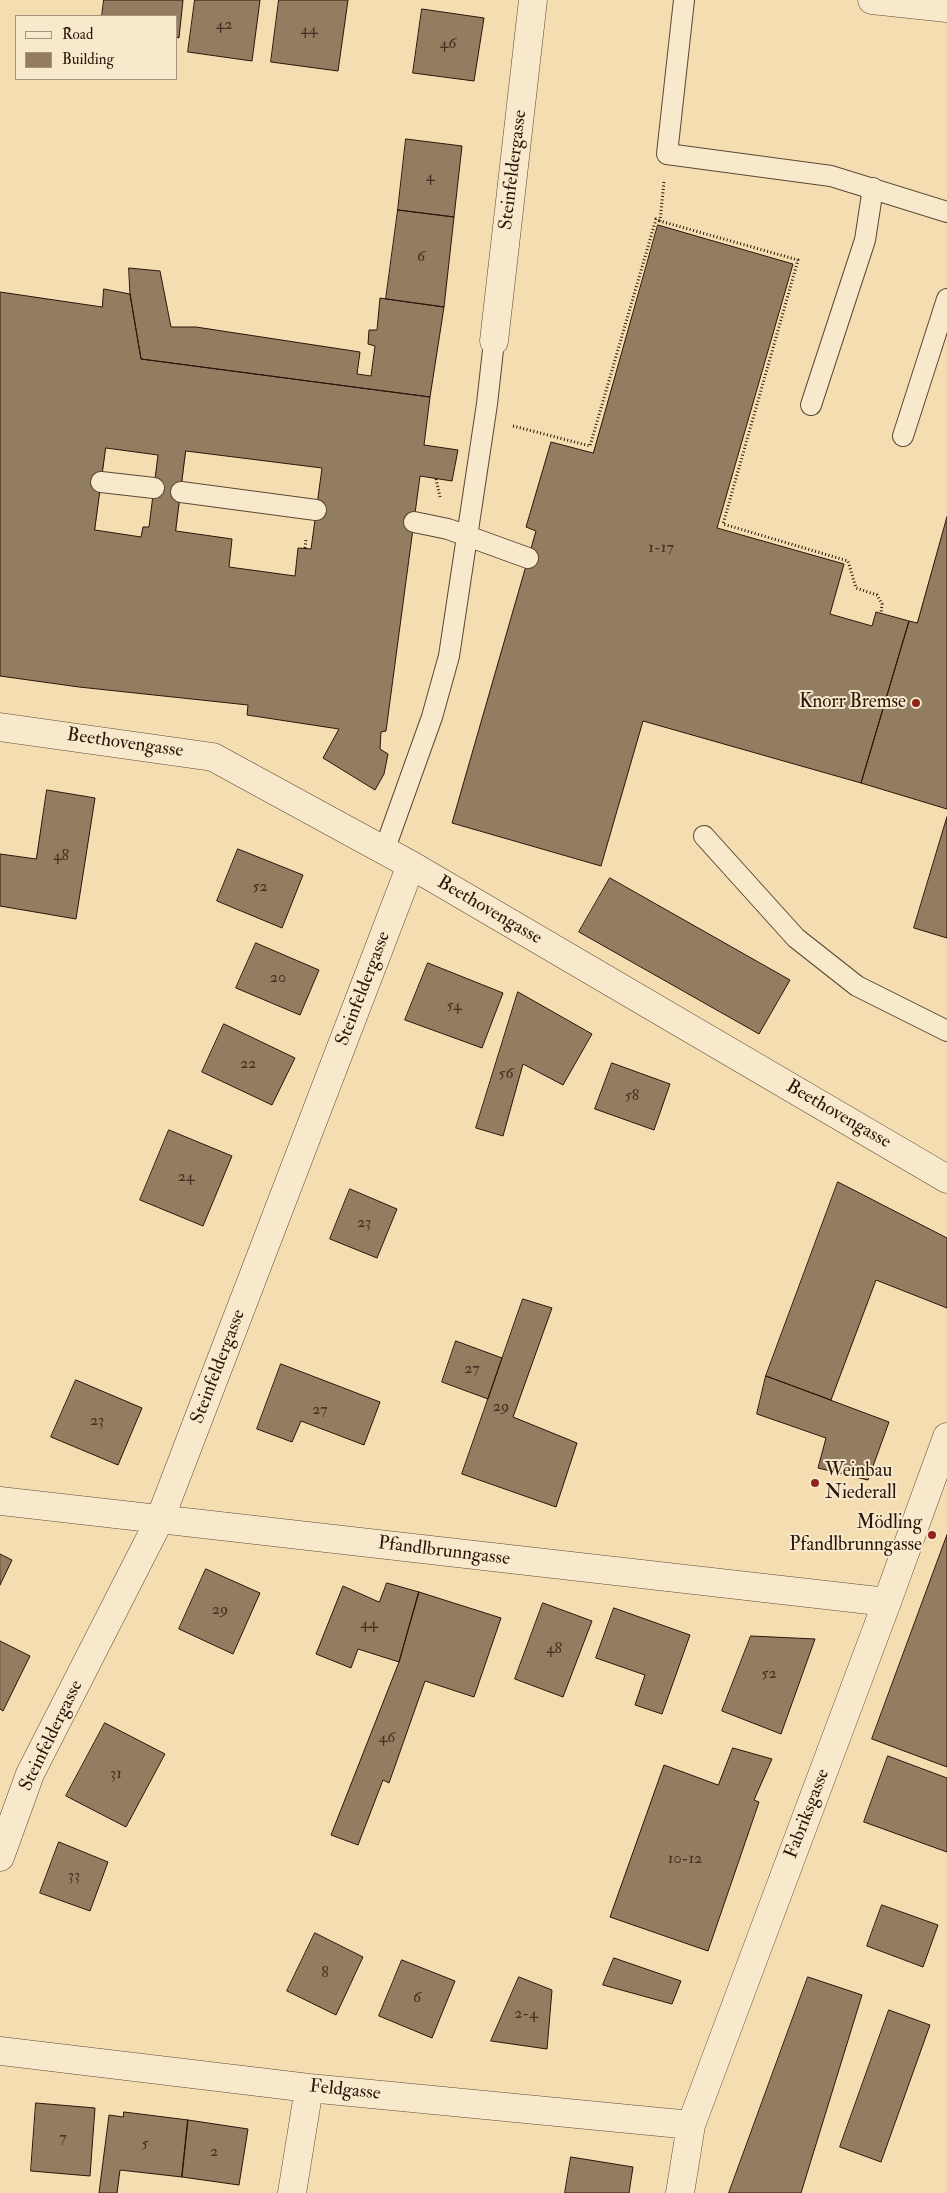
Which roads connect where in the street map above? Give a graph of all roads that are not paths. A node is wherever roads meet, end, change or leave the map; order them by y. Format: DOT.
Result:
graph roads {
  1 [pos="533,0"];
  2 [pos="684,0"];
  3 [pos="872,0"];
  4 [pos="947,8"];
  5 [pos="873,188"];
  6 [pos="947,212"];
  7 [pos="947,299"];
  8 [pos="494,341"];
  9 [pos="811,405"];
  10 [pos="903,436"];
  11 [pos="101,482"];
  12 [pos="154,488"];
  13 [pos="181,492"];
  14 [pos="316,510"];
  15 [pos="414,522"];
  16 [pos="469,527"];
  17 [pos="528,558"];
  18 [pos="0,727"];
  19 [pos="704,836"];
  20 [pos="384,851"];
  21 [pos="411,866"];
  22 [pos="947,1031"];
  23 [pos="947,1179"];
  24 [pos="947,1437"];
  25 [pos="0,1501"];
  26 [pos="160,1519"];
  27 [pos="888,1602"];
  28 [pos="0,1857"];
  29 [pos="0,2051"];
  30 [pos="309,2088"];
  31 [pos="691,2124"];
  32 [pos="292,2193"];
  33 [pos="680,2193"];
  1 -- 8 [label="street, Steinfeldergasse"];
  2 -- 5 [label="lane"];
  3 -- 4 [label="street"];
  5 -- 6 [label="lane"];
  5 -- 9 [label="lane"];
  7 -- 10 [label="lane"];
  8 -- 16 [label="lane"];
  11 -- 12 [label="lane"];
  13 -- 14 [label="lane"];
  15 -- 16 [label="lane"];
  16 -- 17 [label="lane"];
  16 -- 20 [label="lane"];
  18 -- 20 [label="street, Beethovengasse"];
  19 -- 22 [label="lane"];
  20 -- 21 [label="street, Beethovengasse"];
  21 -- 23 [label="street, Beethovengasse"];
  21 -- 26 [label="street, Steinfeldergasse"];
  24 -- 27 [label="street, Fabriksgasse"];
  25 -- 26 [label="street, Pfandlbrunngasse"];
  26 -- 27 [label="street, Pfandlbrunngasse"];
  26 -- 28 [label="street, Steinfeldergasse"];
  27 -- 31 [label="street, Fabriksgasse"];
  29 -- 30 [label="street, Feldgasse"];
  30 -- 31 [label="street, Feldgasse"];
  30 -- 32 [label="street"];
  31 -- 33 [label="street, Fabriksgasse"];
}
